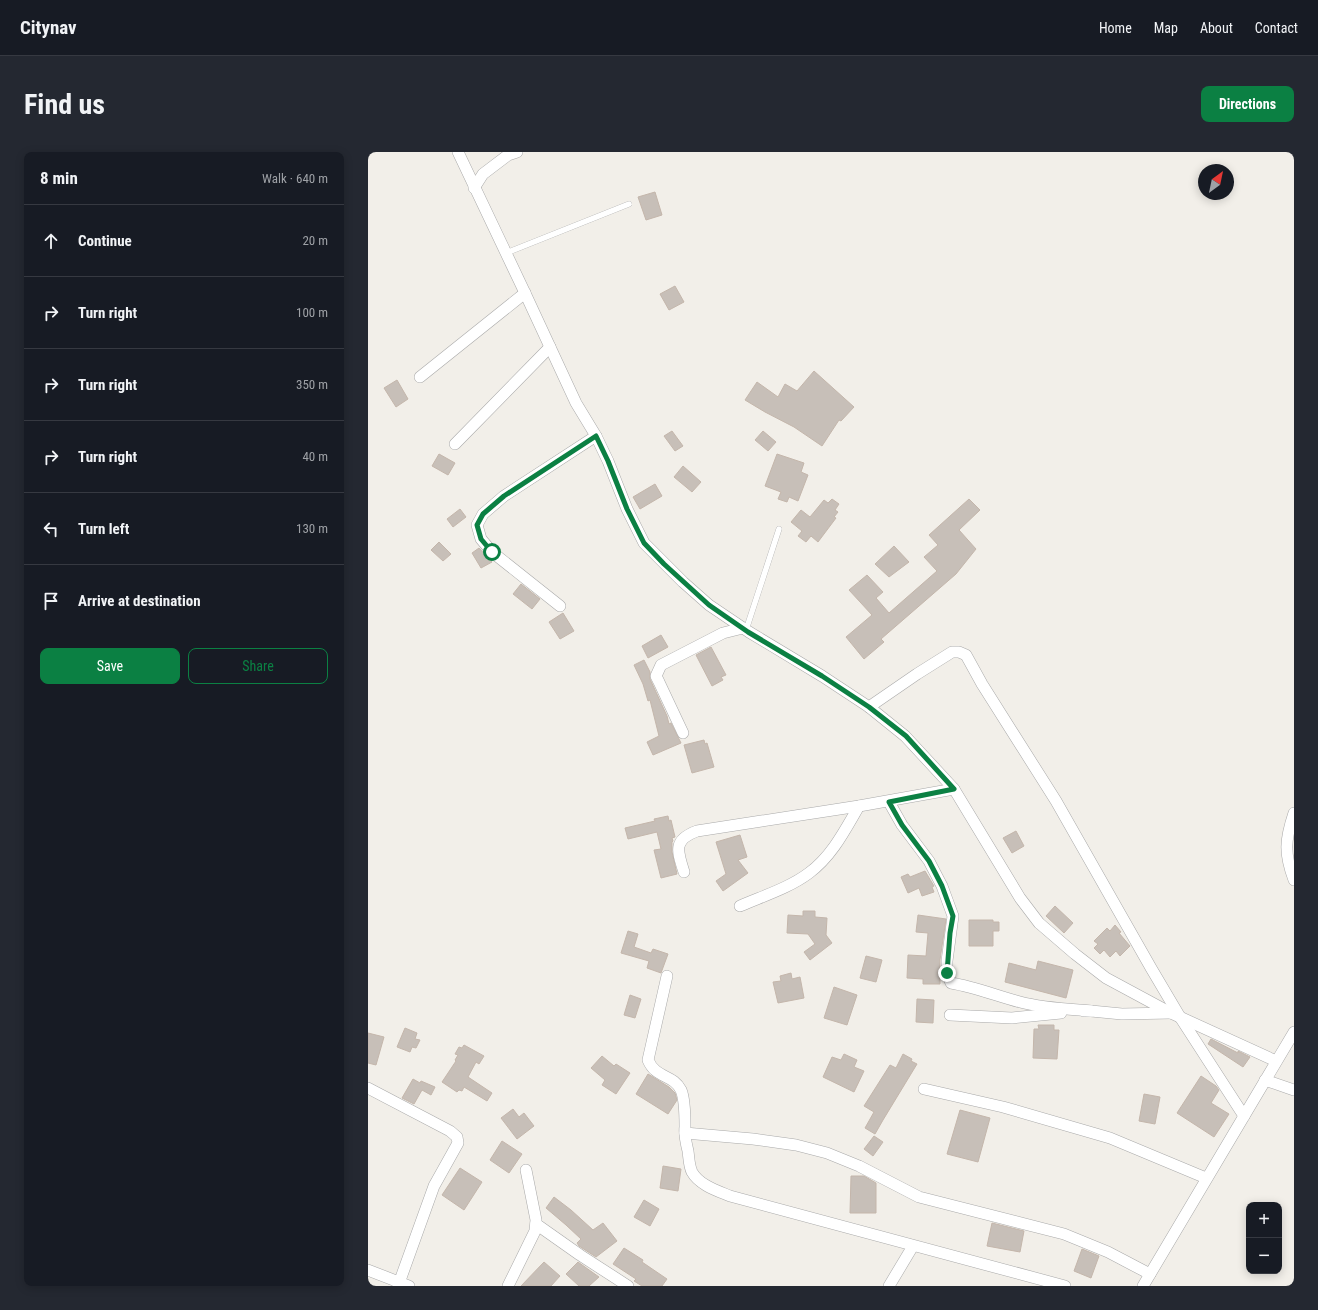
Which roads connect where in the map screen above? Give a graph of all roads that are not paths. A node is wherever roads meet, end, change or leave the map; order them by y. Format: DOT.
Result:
graph roads {
  1 [pos="458,152"];
  2 [pos="517,152"];
  3 [pos="474,188"];
  4 [pos="629,204"];
  5 [pos="506,253"];
  6 [pos="525,293"];
  7 [pos="550,347"];
  8 [pos="420,377"];
  9 [pos="596,436"];
  10 [pos="455,444"];
  11 [pos="779,529"];
  12 [pos="560,606"];
  13 [pos="745,629"];
  14 [pos="869,707"];
  15 [pos="683,733"];
  16 [pos="954,789"];
  17 [pos="889,802"];
  18 [pos="859,806"];
  19 [pos="1294,813"];
  20 [pos="684,872"];
  21 [pos="1294,880"];
  22 [pos="740,906"];
  23 [pos="667,976"];
  24 [pos="1091,1011"];
  25 [pos="950,1015"];
  26 [pos="1176,1015"];
  27 [pos="1294,1032"];
  28 [pos="1276,1061"];
  29 [pos="1265,1080"];
  30 [pos="368,1088"];
  31 [pos="924,1089"];
  32 [pos="1294,1090"];
  33 [pos="1244,1116"];
  34 [pos="685,1133"];
  35 [pos="526,1170"];
  36 [pos="1206,1178"];
  37 [pos="536,1224"];
  38 [pos="913,1246"];
  39 [pos="368,1270"];
  40 [pos="1150,1274"];
  41 [pos="402,1285"];
  42 [pos="508,1286"];
  43 [pos="628,1286"];
  44 [pos="889,1286"];
  45 [pos="1065,1286"];
  46 [pos="1143,1286"];
  1 -- 3 [label="street"];
  2 -- 3 [label="street"];
  3 -- 5 [label="street"];
  4 -- 5 [label="lane"];
  5 -- 6 [label="street"];
  6 -- 7 [label="street"];
  6 -- 8 [label="street"];
  7 -- 9 [label="street"];
  7 -- 10 [label="street"];
  9 -- 12 [label="street"];
  9 -- 13 [label="street"];
  11 -- 13 [label="lane"];
  13 -- 14 [label="street"];
  13 -- 15 [label="street"];
  14 -- 16 [label="street"];
  14 -- 26 [label="street"];
  16 -- 17 [label="street"];
  16 -- 26 [label="street"];
  17 -- 18 [label="street"];
  17 -- 24 [label="street"];
  18 -- 20 [label="street"];
  18 -- 22 [label="street"];
  19 -- 21 [label="street"];
  23 -- 34 [label="street"];
  24 -- 25 [label="street"];
  24 -- 26 [label="street"];
  26 -- 28 [label="street"];
  26 -- 33 [label="street"];
  27 -- 28 [label="street"];
  28 -- 29 [label="street"];
  29 -- 32 [label="street"];
  29 -- 33 [label="street"];
  30 -- 41 [label="street"];
  31 -- 36 [label="street"];
  33 -- 36 [label="street"];
  34 -- 38 [label="street"];
  34 -- 40 [label="street"];
  35 -- 37 [label="street"];
  36 -- 40 [label="street"];
  37 -- 42 [label="street"];
  37 -- 43 [label="street"];
  38 -- 44 [label="street"];
  38 -- 45 [label="street"];
  39 -- 41 [label="street"];
  40 -- 46 [label="street"];
}
